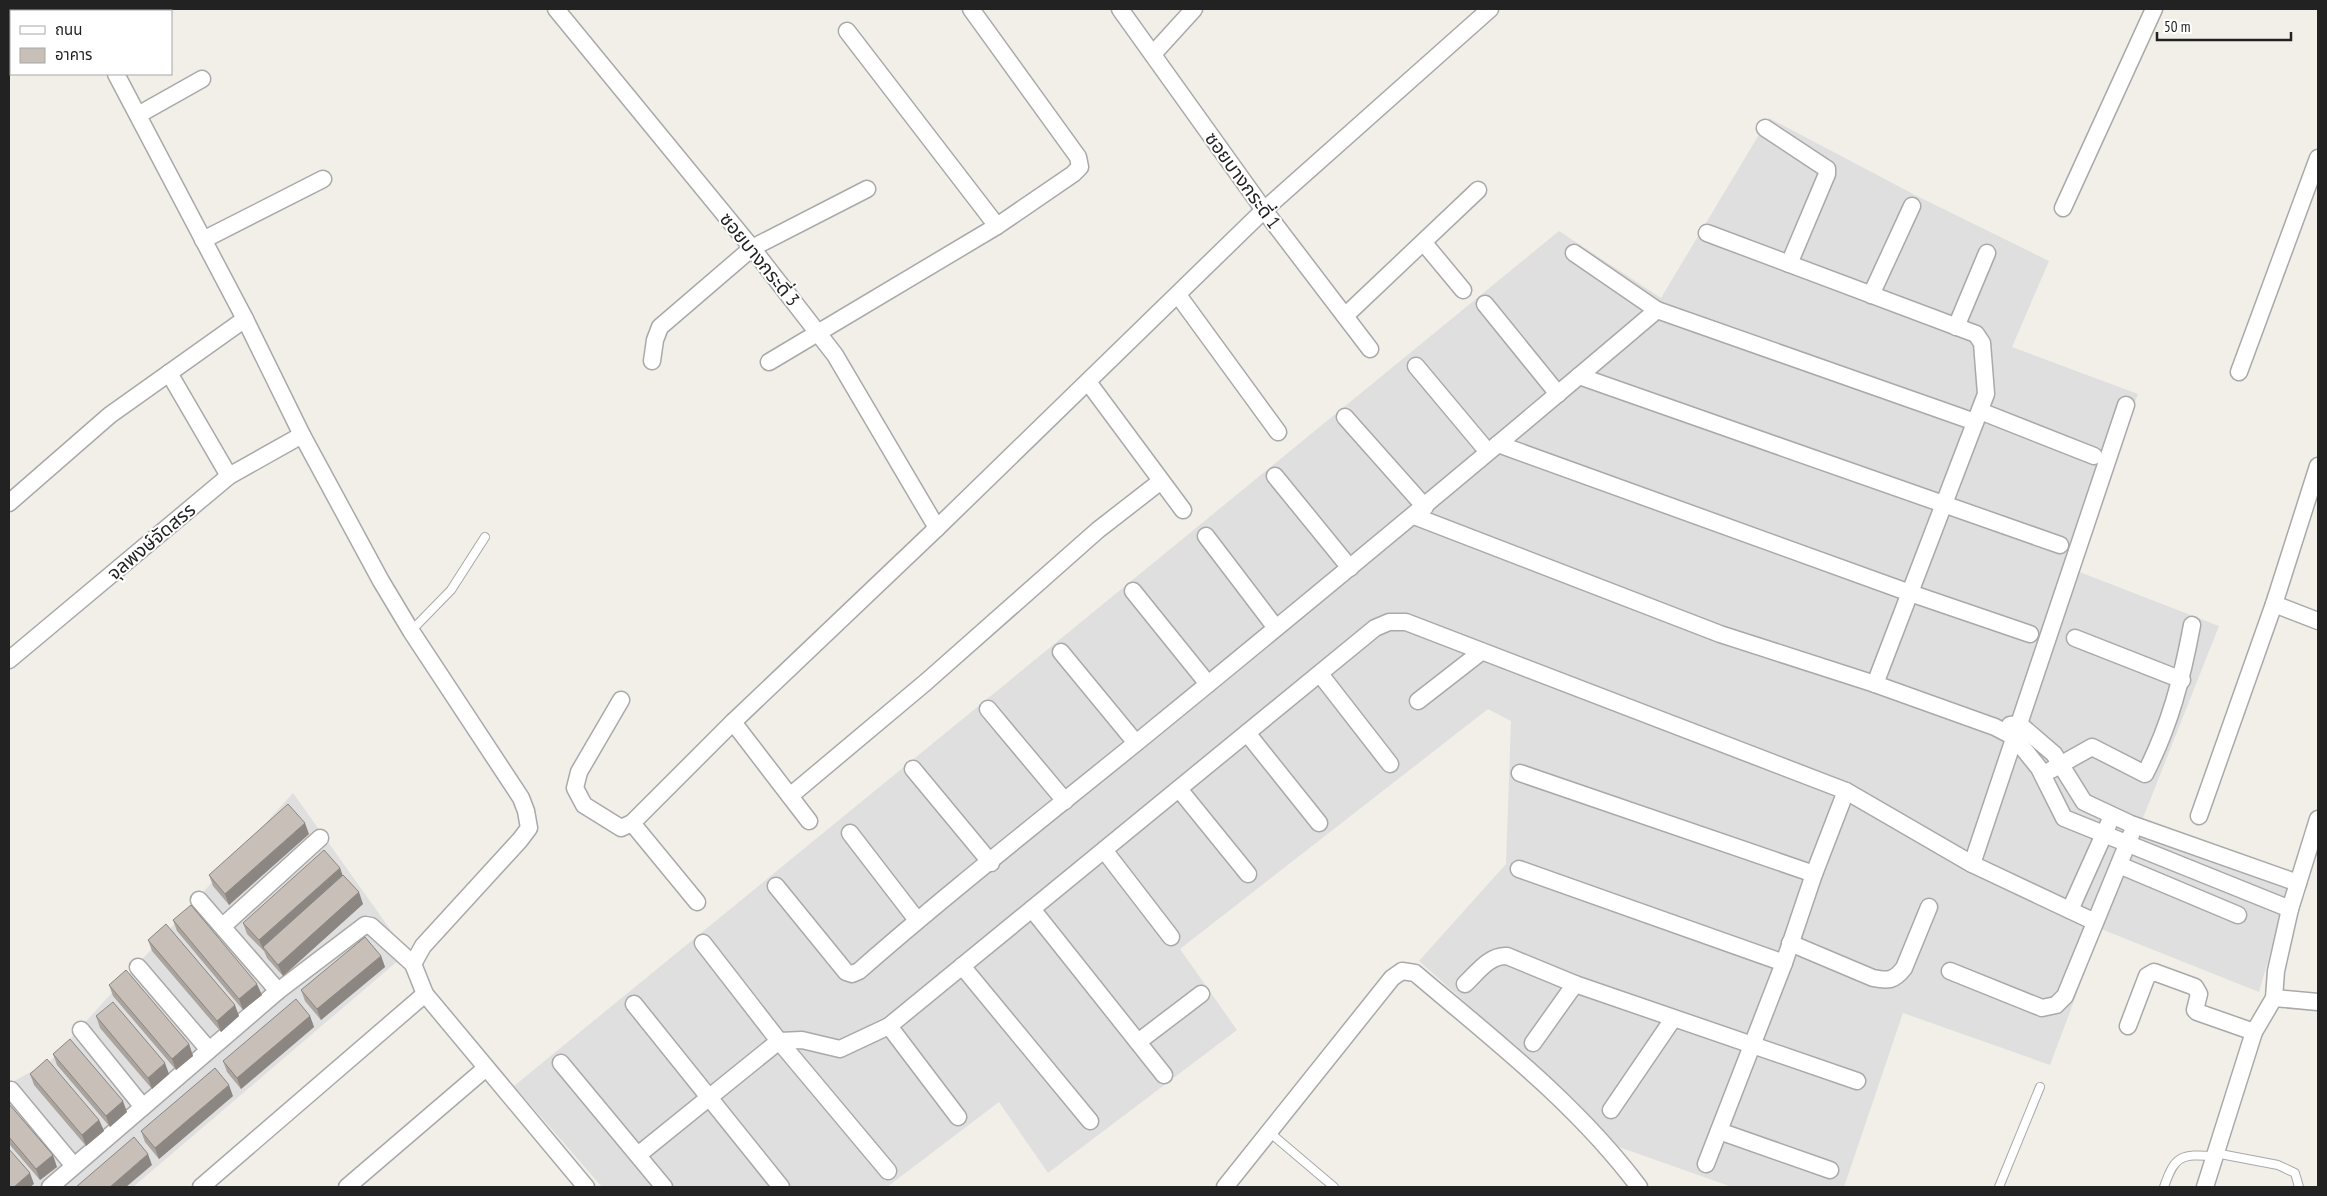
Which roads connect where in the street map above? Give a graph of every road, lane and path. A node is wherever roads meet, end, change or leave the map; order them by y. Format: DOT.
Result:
graph roads {
  1 [pos="556,9"];
  2 [pos="971,9"];
  3 [pos="1120,9"];
  4 [pos="1194,9"];
  5 [pos="1490,9"];
  6 [pos="2154,9"];
  7 [pos="847,31"];
  8 [pos="1153,54"];
  9 [pos="117,75"];
  10 [pos="202,79"];
  11 [pos="138,115"];
  12 [pos="1765,128"];
  13 [pos="2318,158"];
  14 [pos="324,179"];
  15 [pos="867,189"];
  16 [pos="1478,190"];
  17 [pos="1912,206"];
  18 [pos="2063,208"];
  19 [pos="1264,210"];
  20 [pos="997,226"];
  21 [pos="1707,233"];
  22 [pos="204,240"];
  23 [pos="1424,243"];
  24 [pos="752,248"];
  25 [pos="1987,252"];
  26 [pos="1574,253"];
  27 [pos="1789,264"];
  28 [pos="1463,290"];
  29 [pos="1178,295"];
  30 [pos="1871,295"];
  31 [pos="1485,304"];
  32 [pos="1657,310"];
  33 [pos="1345,316"];
  34 [pos="245,319"];
  35 [pos="1956,327"];
  36 [pos="819,334"];
  37 [pos="1370,349"];
  38 [pos="652,361"];
  39 [pos="769,362"];
  40 [pos="1416,366"];
  41 [pos="2239,372"];
  42 [pos="169,373"];
  43 [pos="1579,376"];
  44 [pos="1088,382"];
  45 [pos="1558,394"];
  46 [pos="2126,405"];
  47 [pos="1345,417"];
  48 [pos="1977,417"];
  49 [pos="1278,432"];
  50 [pos="302,435"];
  51 [pos="1493,448"];
  52 [pos="2094,456"];
  53 [pos="2318,466"];
  54 [pos="229,476"];
  55 [pos="1275,476"];
  56 [pos="1161,481"];
  57 [pos="9,503"];
  58 [pos="1944,505"];
  59 [pos="1183,510"];
  60 [pos="1419,511"];
  61 [pos="937,528"];
  62 [pos="1206,536"];
  63 [pos="486,537"];
  64 [pos="2060,546"];
  65 [pos="1350,568"];
  66 [pos="1133,592"];
  67 [pos="1910,594"];
  68 [pos="2274,604"];
  69 [pos="2318,621"];
  70 [pos="2192,625"];
  71 [pos="1276,628"];
  72 [pos="412,631"];
  73 [pos="2030,634"];
  74 [pos="2075,638"];
  75 [pos="1061,652"];
  76 [pos="1481,652"];
  77 [pos="9,660"];
  78 [pos="1320,674"];
  79 [pos="2182,680"];
  80 [pos="1208,684"];
  81 [pos="1875,684"];
  82 [pos="621,700"];
  83 [pos="1418,701"];
  84 [pos="988,709"];
  85 [pos="733,722"];
  86 [pos="2017,731"];
  87 [pos="1247,733"];
  88 [pos="1136,743"];
  89 [pos="1390,764"];
  90 [pos="2060,764"];
  91 [pos="913,769"];
  92 [pos="1520,773"];
  93 [pos="2043,776"];
  94 [pos="1178,789"];
  95 [pos="1846,791"];
  96 [pos="790,796"];
  97 [pos="1065,801"];
  98 [pos="2112,816"];
  99 [pos="2199,816"];
  100 [pos="2318,818"];
  101 [pos="809,820"];
  102 [pos="632,823"];
  103 [pos="1319,823"];
  104 [pos="2136,826"];
  105 [pos="850,833"];
  106 [pos="2104,833"];
  107 [pos="320,838"];
  108 [pos="2127,844"];
  109 [pos="1104,850"];
  110 [pos="991,862"];
  111 [pos="1972,864"];
  112 [pos="2119,865"];
  113 [pos="1519,869"];
  114 [pos="1248,874"];
  115 [pos="1814,874"];
  116 [pos="2298,883"];
  117 [pos="776,886"];
  118 [pos="199,900"];
  119 [pos="697,902"];
  120 [pos="1929,907"];
  121 [pos="1032,909"];
  122 [pos="2290,909"];
  123 [pos="2070,910"];
  124 [pos="2238,915"];
  125 [pos="917,920"];
  126 [pos="2095,922"];
  127 [pos="223,926"];
  128 [pos="1171,938"];
  129 [pos="703,943"];
  130 [pos="1790,943"];
  131 [pos="1784,963"];
  132 [pos="413,964"];
  133 [pos="962,966"];
  134 [pos="138,968"];
  135 [pos="1950,972"];
  136 [pos="1464,984"];
  137 [pos="1575,984"];
  138 [pos="278,991"];
  139 [pos="425,994"];
  140 [pos="1201,994"];
  141 [pos="2274,998"];
  142 [pos="2318,1002"];
  143 [pos="634,1004"];
  144 [pos="1673,1019"];
  145 [pos="889,1026"];
  146 [pos="2128,1026"];
  147 [pos="81,1030"];
  148 [pos="2254,1032"];
  149 [pos="779,1041"];
  150 [pos="1138,1042"];
  151 [pos="1533,1043"];
  152 [pos="1751,1044"];
  153 [pos="210,1050"];
  154 [pos="561,1063"];
  155 [pos="486,1068"];
  156 [pos="1164,1075"];
  157 [pos="1857,1081"];
  158 [pos="2040,1087"];
  159 [pos="11,1090"];
  160 [pos="709,1098"];
  161 [pos="143,1107"];
  162 [pos="1611,1110"];
  163 [pos="958,1117"];
  164 [pos="1090,1121"];
  165 [pos="1719,1131"];
  166 [pos="1268,1132"];
  167 [pos="638,1155"];
  168 [pos="2215,1155"];
  169 [pos="1706,1164"];
  170 [pos="74,1166"];
  171 [pos="1830,1170"];
  172 [pos="888,1171"];
  173 [pos="576,1184"];
  174 [pos="50,1187"];
  175 [pos="201,1187"];
  176 [pos="347,1187"];
  177 [pos="664,1187"];
  178 [pos="781,1187"];
  179 [pos="1224,1187"];
  180 [pos="1334,1187"];
  181 [pos="1639,1187"];
  182 [pos="1999,1187"];
  183 [pos="2164,1187"];
  184 [pos="2205,1187"];
  185 [pos="2299,1187"];
  1 -- 24 [label="street, ซอยบางกระดี่ 3"];
  2 -- 20 [label="street"];
  3 -- 8 [label="street, ซอยบางกระดี่ 1"];
  4 -- 8 [label="street"];
  5 -- 19 [label="street"];
  6 -- 18 [label="street"];
  7 -- 20 [label="street"];
  8 -- 19 [label="street, ซอยบางกระดี่ 1"];
  9 -- 11 [label="street"];
  10 -- 11 [label="street"];
  11 -- 22 [label="street"];
  12 -- 27 [label="street"];
  13 -- 41 [label="street"];
  14 -- 22 [label="street"];
  15 -- 24 [label="street"];
  16 -- 23 [label="street"];
  17 -- 30 [label="street"];
  19 -- 29 [label="street"];
  19 -- 33 [label="street, ซอยบางกระดี่ 1"];
  20 -- 36 [label="street"];
  21 -- 27 [label="street"];
  22 -- 34 [label="street"];
  23 -- 28 [label="street"];
  23 -- 33 [label="street"];
  24 -- 36 [label="street, ซอยบางกระดี่ 3"];
  24 -- 38 [label="street"];
  25 -- 35 [label="street"];
  26 -- 32 [label="street"];
  27 -- 30 [label="street"];
  29 -- 44 [label="street"];
  29 -- 49 [label="street"];
  30 -- 35 [label="street"];
  31 -- 45 [label="street"];
  32 -- 43 [label="street"];
  32 -- 48 [label="street"];
  33 -- 37 [label="street, ซอยบางกระดี่ 1"];
  34 -- 42 [label="street"];
  34 -- 50 [label="street"];
  35 -- 48 [label="street"];
  36 -- 39 [label="street"];
  36 -- 61 [label="street, ซอยบางกระดี่ 3"];
  40 -- 51 [label="street"];
  42 -- 54 [label="street"];
  42 -- 57 [label="street"];
  43 -- 45 [label="street"];
  43 -- 58 [label="street"];
  44 -- 56 [label="street"];
  44 -- 61 [label="street"];
  45 -- 51 [label="street"];
  46 -- 86 [label="street"];
  47 -- 60 [label="street"];
  48 -- 52 [label="street"];
  48 -- 58 [label="street"];
  50 -- 54 [label="street, จุลพงษ์จัดสรร"];
  50 -- 72 [label="street"];
  51 -- 60 [label="street"];
  51 -- 67 [label="street"];
  53 -- 68 [label="street"];
  54 -- 77 [label="street, จุลพงษ์จัดสรร"];
  55 -- 65 [label="street"];
  56 -- 59 [label="street"];
  56 -- 96 [label="street"];
  58 -- 64 [label="street"];
  58 -- 67 [label="street"];
  60 -- 65 [label="street"];
  60 -- 81 [label="street"];
  61 -- 85 [label="street"];
  62 -- 71 [label="street"];
  63 -- 72 [label="lane"];
  65 -- 71 [label="street"];
  66 -- 80 [label="street"];
  67 -- 73 [label="street"];
  67 -- 81 [label="street"];
  68 -- 69 [label="street"];
  68 -- 99 [label="street"];
  70 -- 79 [label="street"];
  71 -- 80 [label="street"];
  72 -- 132 [label="street"];
  74 -- 79 [label="street"];
  75 -- 88 [label="street"];
  76 -- 78 [label="street"];
  76 -- 83 [label="street"];
  76 -- 95 [label="street"];
  78 -- 87 [label="street"];
  78 -- 89 [label="street"];
  79 -- 90 [label="street"];
  80 -- 88 [label="street"];
  81 -- 86 [label="street"];
  82 -- 102 [label="street"];
  84 -- 97 [label="street"];
  85 -- 96 [label="street"];
  85 -- 102 [label="street"];
  86 -- 90 [label="street"];
  86 -- 93 [label="street"];
  86 -- 111 [label="street"];
  87 -- 94 [label="street"];
  87 -- 103 [label="street"];
  88 -- 97 [label="street"];
  90 -- 93 [label="street"];
  90 -- 98 [label="street"];
  91 -- 110 [label="street"];
  92 -- 115 [label="street"];
  93 -- 106 [label="street"];
  94 -- 109 [label="street"];
  94 -- 114 [label="street"];
  95 -- 111 [label="street"];
  95 -- 115 [label="street"];
  96 -- 101 [label="street"];
  97 -- 110 [label="street"];
  98 -- 104 [label="street"];
  98 -- 106 [label="street"];
  100 -- 116 [label="street"];
  102 -- 119 [label="street"];
  104 -- 108 [label="street"];
  104 -- 116 [label="street"];
  105 -- 125 [label="street"];
  106 -- 108 [label="street"];
  106 -- 123 [label="street"];
  107 -- 127 [label="street"];
  108 -- 112 [label="street"];
  108 -- 122 [label="street"];
  109 -- 121 [label="street"];
  109 -- 128 [label="street"];
  110 -- 125 [label="street"];
  111 -- 123 [label="street"];
  112 -- 124 [label="street"];
  112 -- 126 [label="street"];
  113 -- 131 [label="street"];
  115 -- 130 [label="street"];
  116 -- 122 [label="street"];
  117 -- 125 [label="street"];
  118 -- 127 [label="street"];
  120 -- 130 [label="street"];
  121 -- 133 [label="street"];
  121 -- 150 [label="street"];
  122 -- 141 [label="street"];
  123 -- 126 [label="street"];
  126 -- 135 [label="street"];
  127 -- 138 [label="street"];
  129 -- 149 [label="street"];
  130 -- 131 [label="street"];
  131 -- 152 [label="street"];
  132 -- 138 [label="street"];
  132 -- 139 [label="street"];
  133 -- 145 [label="street"];
  133 -- 164 [label="street"];
  134 -- 153 [label="street"];
  136 -- 137 [label="street"];
  137 -- 144 [label="street"];
  137 -- 151 [label="street"];
  138 -- 153 [label="street"];
  139 -- 155 [label="street"];
  139 -- 175 [label="street"];
  140 -- 150 [label="street"];
  141 -- 142 [label="street"];
  141 -- 148 [label="street"];
  143 -- 160 [label="street"];
  144 -- 152 [label="street"];
  144 -- 162 [label="street"];
  145 -- 149 [label="street"];
  145 -- 163 [label="street"];
  146 -- 148 [label="street"];
  147 -- 161 [label="street"];
  148 -- 168 [label="street"];
  149 -- 160 [label="street"];
  149 -- 172 [label="street"];
  150 -- 156 [label="street"];
  152 -- 157 [label="street"];
  152 -- 165 [label="street"];
  153 -- 161 [label="street"];
  154 -- 167 [label="street"];
  155 -- 173 [label="street"];
  155 -- 176 [label="street"];
  158 -- 182 [label="lane"];
  159 -- 170 [label="street"];
  160 -- 167 [label="street"];
  160 -- 178 [label="street"];
  161 -- 170 [label="street"];
  165 -- 169 [label="street"];
  165 -- 171 [label="street"];
  166 -- 179 [label="street"];
  166 -- 180 [label="lane"];
  166 -- 181 [label="street"];
  167 -- 177 [label="street"];
  168 -- 183 [label="lane"];
  168 -- 184 [label="street"];
  168 -- 185 [label="lane"];
  170 -- 174 [label="street"];
}
